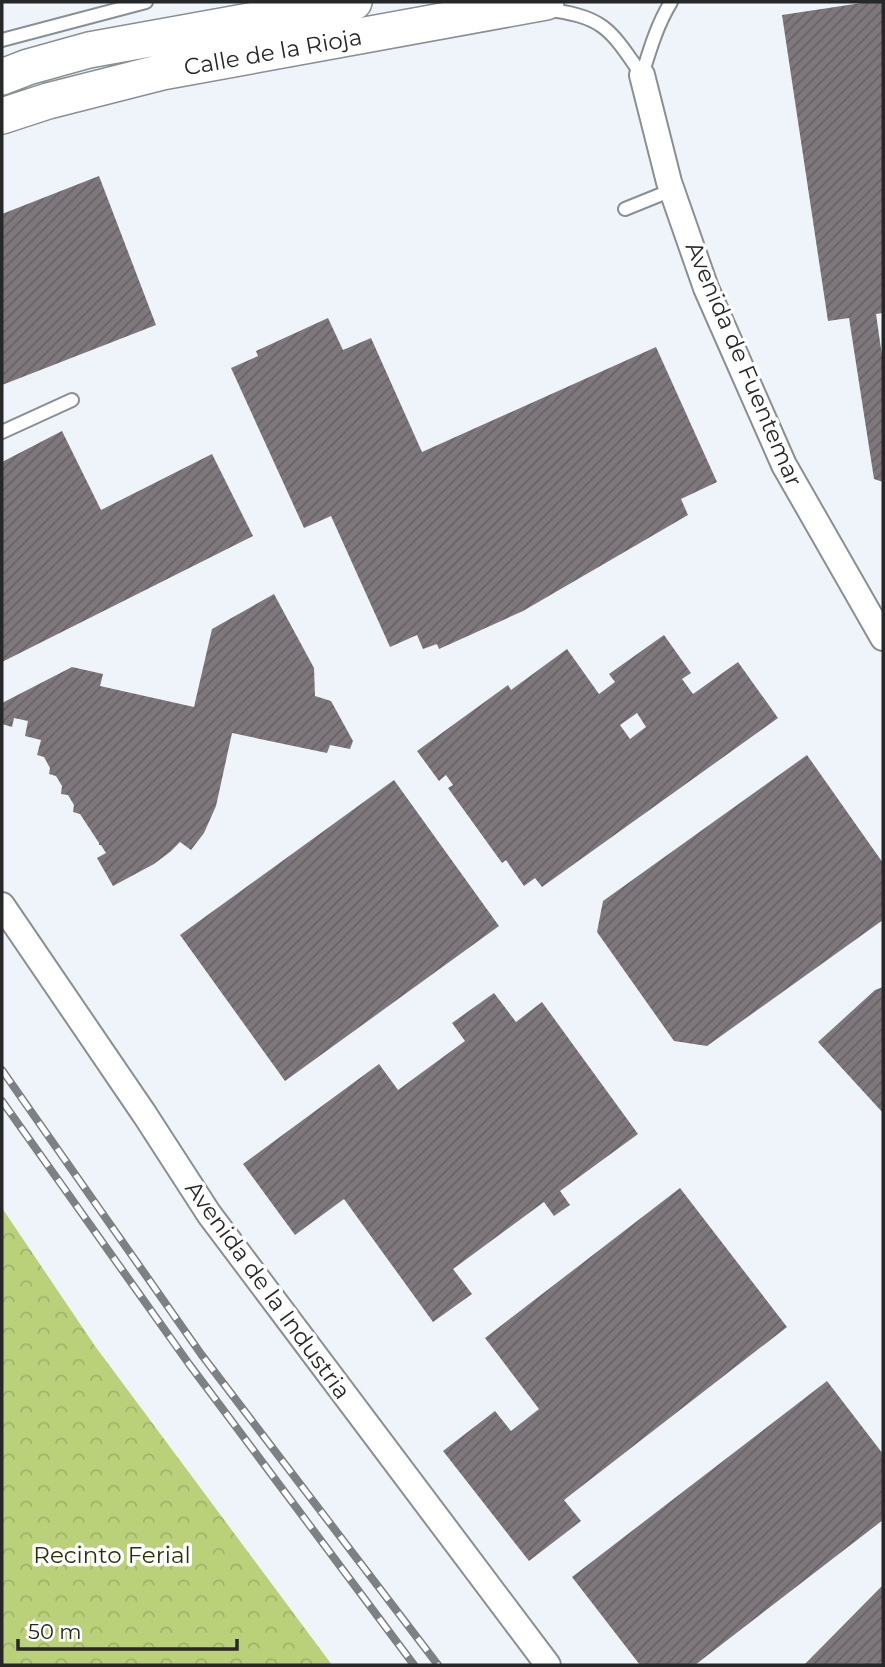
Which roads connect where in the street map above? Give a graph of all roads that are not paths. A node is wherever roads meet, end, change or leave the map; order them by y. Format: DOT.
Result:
graph roads {
  1 [pos="146,2"];
  2 [pos="305,2"];
  3 [pos="671,2"];
  4 [pos="348,3"];
  5 [pos="535,4"];
  6 [pos="2,40"];
  7 [pos="642,75"];
  8 [pos="2,76"];
  9 [pos="2,116"];
  10 [pos="672,190"];
  11 [pos="625,209"];
  12 [pos="72,400"];
  13 [pos="2,432"];
  14 [pos="883,638"];
  15 [pos="2,905"];
  16 [pos="548,1665"];
  1 -- 6 [label="lane"];
  2 -- 4 [label="lane"];
  3 -- 7 [label="lane"];
  4 -- 8 [label="main road, Calle de la Rioja"];
  5 -- 7 [label="lane"];
  5 -- 9 [label="main road, Calle de la Rioja"];
  7 -- 10 [label="street, Avenida de Fuentemar"];
  10 -- 11 [label="lane"];
  10 -- 14 [label="street, Avenida de Fuentemar"];
  12 -- 13 [label="lane"];
  15 -- 16 [label="street, Avenida de la Industria"];
}
